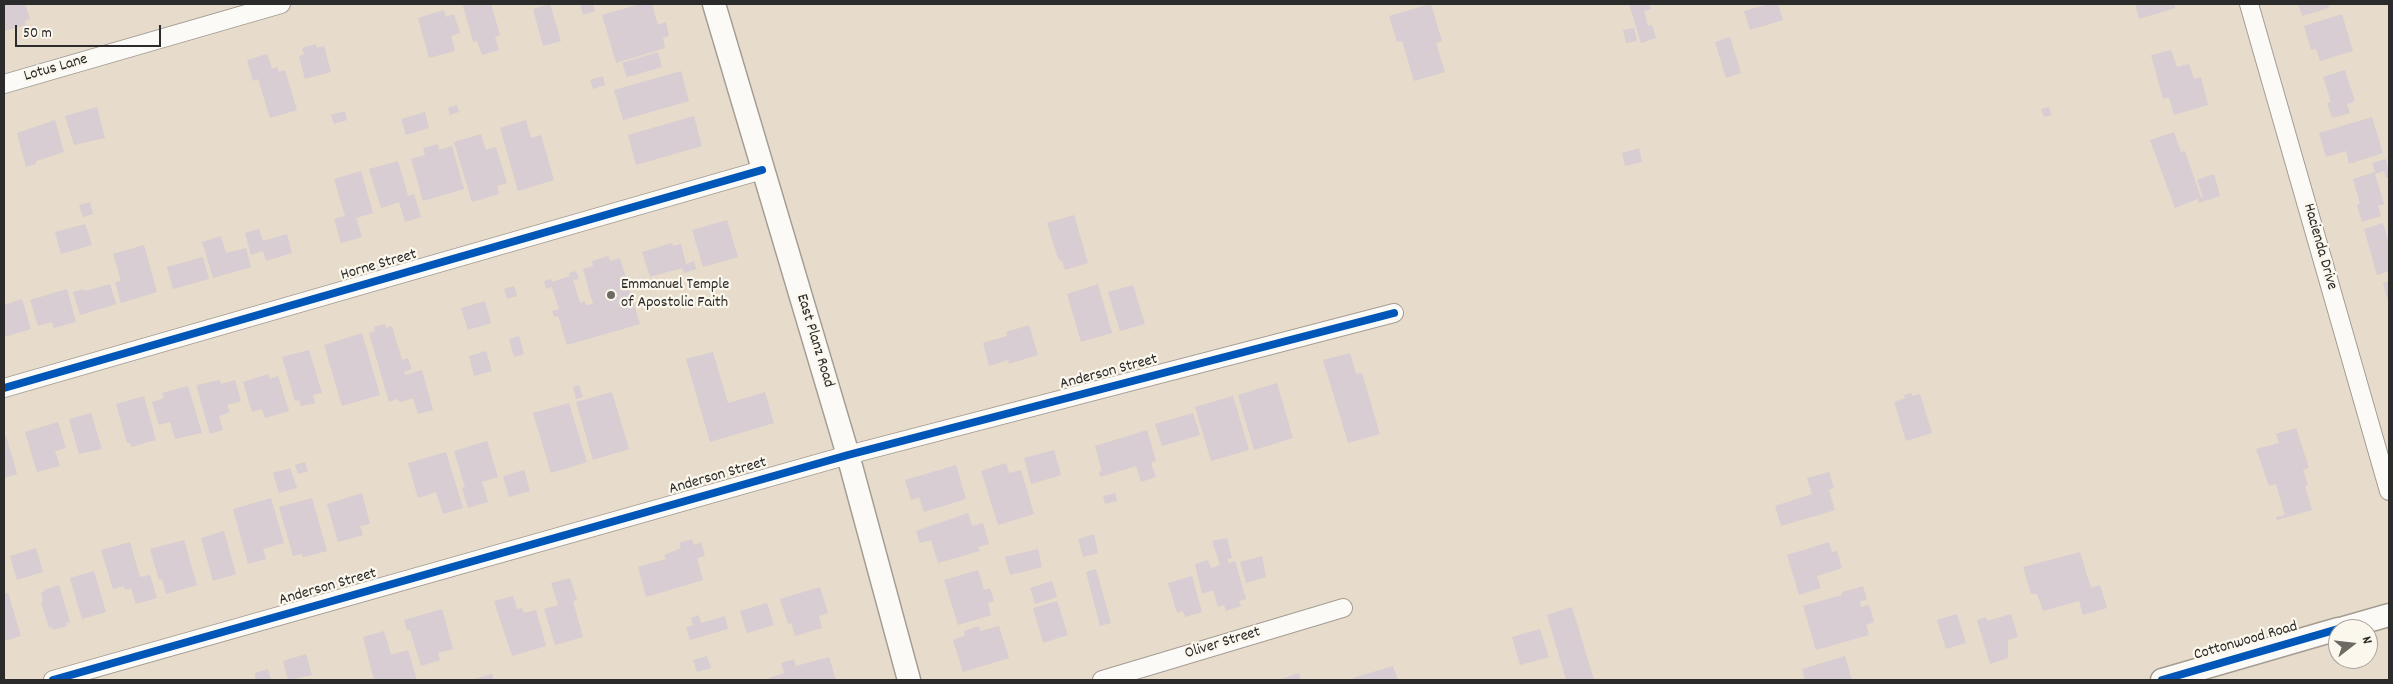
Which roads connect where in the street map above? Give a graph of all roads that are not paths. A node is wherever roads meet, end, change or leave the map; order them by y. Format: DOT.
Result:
graph roads {
  1 [pos="282,4"];
  2 [pos="714,4"];
  3 [pos="2249,4"];
  4 [pos="4,84"];
  5 [pos="762,170"];
  6 [pos="1394,313"];
  7 [pos="4,388"];
  8 [pos="848,455"];
  9 [pos="2389,490"];
  10 [pos="1344,608"];
  11 [pos="2389,615"];
  12 [pos="2375,619"];
  13 [pos="2328,632"];
  14 [pos="53,680"];
  15 [pos="910,680"];
  16 [pos="1102,680"];
  17 [pos="2162,680"];
  1 -- 4 [label="street, Lotus Lane"];
  2 -- 5 [label="street, East Planz Road"];
  3 -- 9 [label="street, Hacienda Drive"];
  5 -- 7 [label="street, Horne Street"];
  5 -- 8 [label="street, East Planz Road"];
  6 -- 8 [label="street, Anderson Street"];
  8 -- 14 [label="street, Anderson Street"];
  8 -- 15 [label="street, East Planz Road"];
  10 -- 16 [label="street, Oliver Street"];
  11 -- 12 [label="street, Cottonwood Road"];
  13 -- 17 [label="street, Cottonwood Road"];
}
